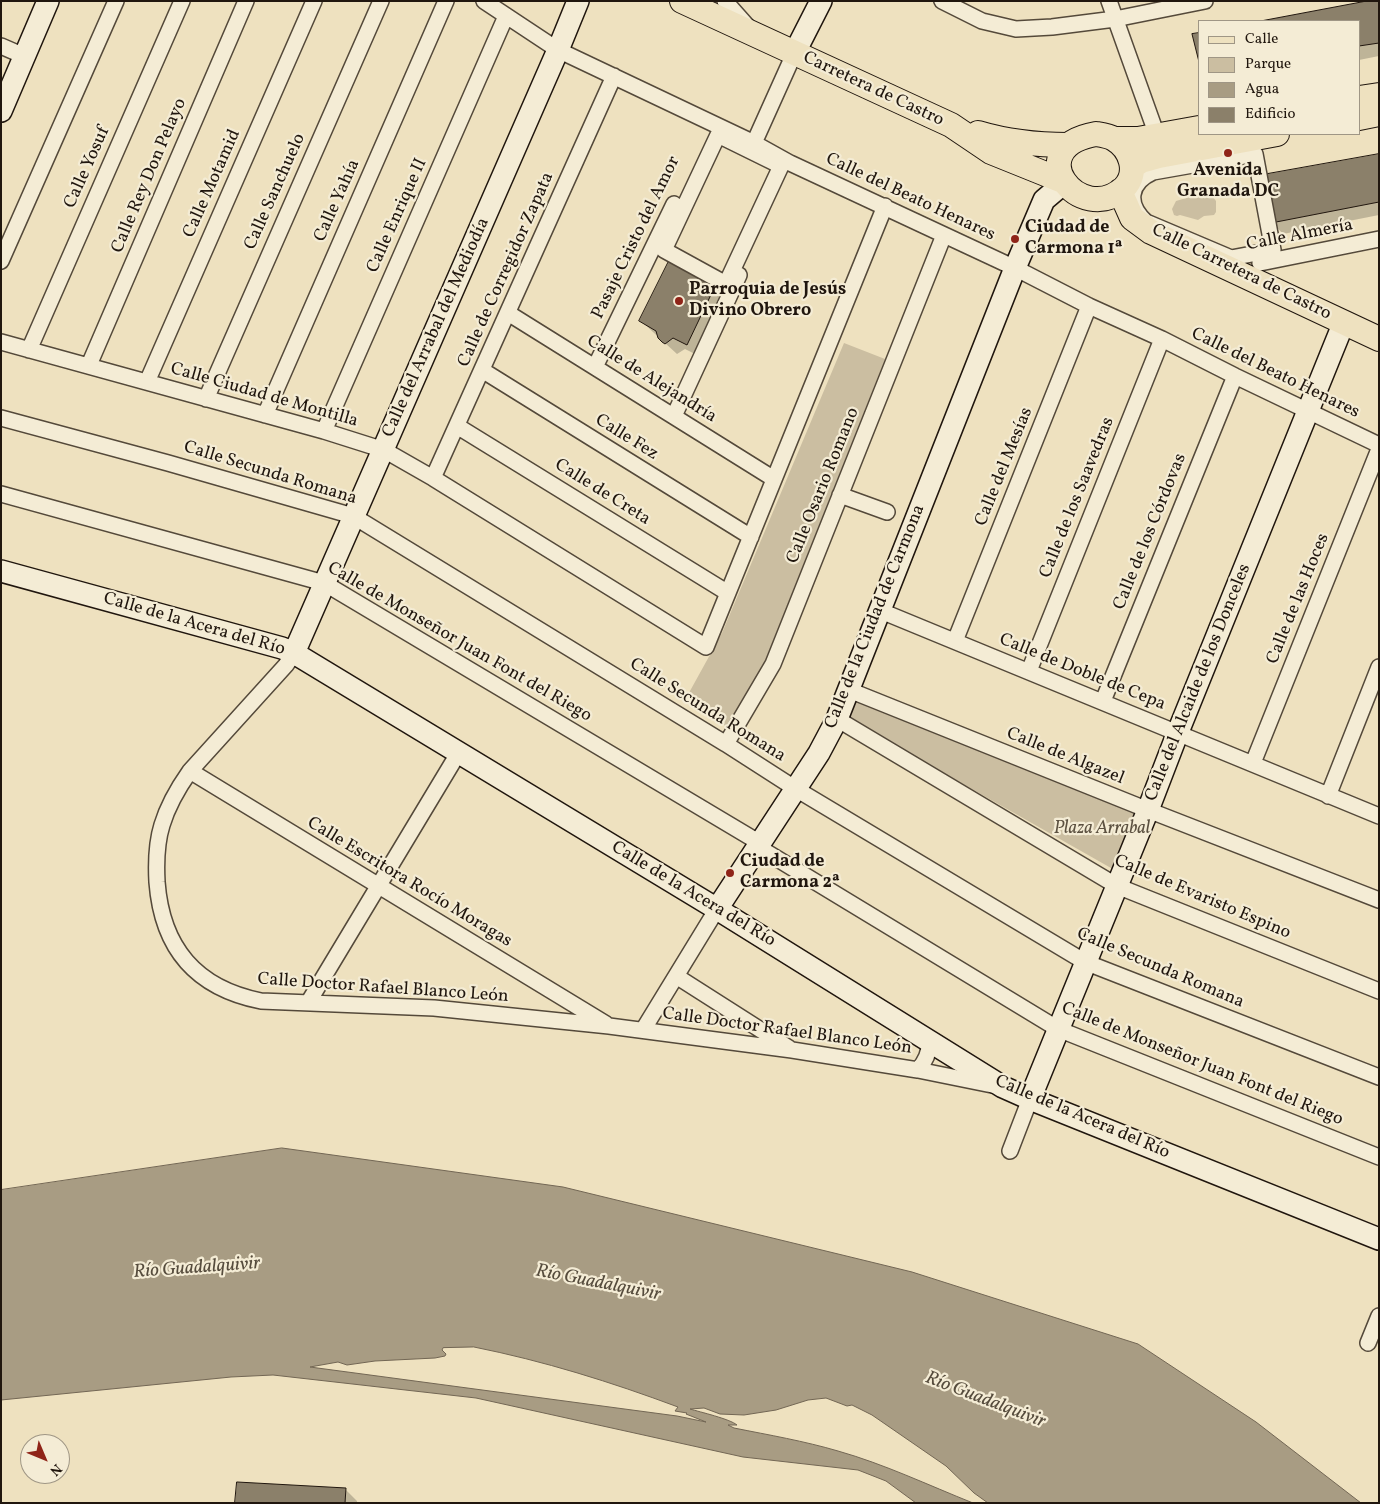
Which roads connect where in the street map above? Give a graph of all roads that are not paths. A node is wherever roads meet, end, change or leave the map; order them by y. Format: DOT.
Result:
graph roads {
  1 [pos="48,1"];
  2 [pos="116,1"];
  3 [pos="182,1"];
  4 [pos="246,1"];
  5 [pos="314,1"];
  6 [pos="381,1"];
  7 [pos="446,1"];
  8 [pos="484,1"];
  9 [pos="578,1"];
  10 [pos="682,1"];
  11 [pos="725,1"];
  12 [pos="821,1"];
  13 [pos="942,1"];
  14 [pos="1109,1"];
  15 [pos="1204,1"];
  16 [pos="506,16"];
  17 [pos="1115,19"];
  18 [pos="756,36"];
  19 [pos="1,46"];
  20 [pos="558,50"];
  21 [pos="794,54"];
  22 [pos="24,56"];
  23 [pos="614,76"];
  24 [pos="1379,95"];
  25 [pos="1360,98"];
  26 [pos="1,111"];
  27 [pos="1379,114"];
  28 [pos="1360,118"];
  29 [pos="713,124"];
  30 [pos="951,125"];
  31 [pos="1154,127"];
  32 [pos="1198,128"];
  33 [pos="1272,135"];
  34 [pos="1114,139"];
  35 [pos="754,143"];
  36 [pos="1068,145"];
  37 [pos="1255,154"];
  38 [pos="790,163"];
  39 [pos="1133,166"];
  40 [pos="1063,182"];
  41 [pos="1120,191"];
  42 [pos="885,206"];
  43 [pos="944,235"];
  44 [pos="1379,239"];
  45 [pos="664,250"];
  46 [pos="1,261"];
  47 [pos="1015,268"];
  48 [pos="1229,269"];
  49 [pos="1089,306"];
  50 [pos="508,313"];
  51 [pos="1344,322"];
  52 [pos="1162,339"];
  53 [pos="1379,339"];
  54 [pos="1,342"];
  55 [pos="29,350"];
  56 [pos="89,365"];
  57 [pos="595,367"];
  58 [pos="482,370"];
  59 [pos="1235,376"];
  60 [pos="147,382"];
  61 [pos="206,399"];
  62 [pos="1308,411"];
  63 [pos="265,415"];
  64 [pos="674,416"];
  65 [pos="1,418"];
  66 [pos="457,426"];
  67 [pos="324,431"];
  68 [pos="1379,447"];
  69 [pos="384,450"];
  70 [pos="433,478"];
  71 [pos="774,479"];
  72 [pos="1,494"];
  73 [pos="840,495"];
  74 [pos="887,512"];
  75 [pos="353,516"];
  76 [pos="751,537"];
  77 [pos="1,571"];
  78 [pos="324,583"];
  79 [pos="728,593"];
  80 [pos="881,611"];
  81 [pos="955,641"];
  82 [pos="294,653"];
  83 [pos="1379,667"];
  84 [pos="1029,671"];
  85 [pos="849,690"];
  86 [pos="1103,702"];
  87 [pos="837,719"];
  88 [pos="1178,732"];
  89 [pos="726,744"];
  90 [pos="459,752"];
  91 [pos="1253,763"];
  92 [pos="190,771"];
  93 [pos="796,789"];
  94 [pos="1328,796"];
  95 [pos="1148,810"];
  96 [pos="1379,816"];
  97 [pos="759,845"];
  98 [pos="378,886"];
  99 [pos="1117,886"];
  100 [pos="1379,900"];
  101 [pos="717,909"];
  102 [pos="1085,962"];
  103 [pos="676,976"];
  104 [pos="1379,991"];
  105 [pos="308,1003"];
  106 [pos="610,1026"];
  107 [pos="1058,1029"];
  108 [pos="643,1030"];
  109 [pos="930,1041"];
  110 [pos="792,1050"];
  111 [pos="918,1070"];
  112 [pos="1379,1077"];
  113 [pos="1003,1087"];
  114 [pos="1030,1099"];
  115 [pos="1010,1151"];
  116 [pos="1379,1157"];
  117 [pos="1379,1239"];
  118 [pos="1379,1316"];
  119 [pos="1368,1343"];
  1 -- 22 [label="street"];
  2 -- 46 [label="street"];
  3 -- 55 [label="street, Calle Yosuf"];
  4 -- 56 [label="street, Calle Rey Don Pelayo"];
  5 -- 60 [label="street, Calle Motamid"];
  6 -- 61 [label="street, Calle Sanchuelo"];
  7 -- 63 [label="street, Calle Yahía"];
  8 -- 16 [label="street, Calle del Beato Henares"];
  9 -- 20 [label="street, Calle del Arrabal del Mediodía"];
  10 -- 18 [label="main road, Carretera de Castro"];
  11 -- 18 [label="street"];
  12 -- 21 [label="street"];
  13 -- 17 [label="street"];
  14 -- 17 [label="street"];
  15 -- 17 [label="street"];
  16 -- 20 [label="street, Calle del Beato Henares"];
  16 -- 67 [label="street, Calle Enrique II"];
  17 -- 31 [label="street"];
  18 -- 21 [label="main road, Carretera de Castro"];
  19 -- 22 [label="street"];
  20 -- 23 [label="street, Calle del Beato Henares"];
  20 -- 69 [label="street, Calle del Arrabal del Mediodía"];
  21 -- 30 [label="main road, Carretera de Castro"];
  21 -- 35 [label="street"];
  22 -- 26 [label="street"];
  23 -- 29 [label="street, Calle del Beato Henares"];
  23 -- 50 [label="street, Calle de Corregidor Zapata"];
  24 -- 25 [label="main road"];
  27 -- 28 [label="main road"];
  29 -- 35 [label="street, Calle del Beato Henares"];
  29 -- 57 [label="street, Pasaje Cristo del Amor"];
  30 -- 36 [label="main road"];
  30 -- 40 [label="main road, Carretera de Castro"];
  32 -- 34 [label="main road"];
  33 -- 39 [label="main road"];
  34 -- 36 [label="main road"];
  34 -- 39 [label="main road"];
  35 -- 38 [label="street, Calle del Beato Henares"];
  36 -- 40 [label="main road"];
  37 -- 37 [label="street"];
  38 -- 42 [label="street, Calle del Beato Henares"];
  38 -- 64 [label="street"];
  39 -- 41 [label="main road"];
  40 -- 41 [label="main road"];
  40 -- 47 [label="street, Calle de la Ciudad de Carmona"];
  41 -- 48 [label="main road, Calle Carretera de Castro"];
  42 -- 43 [label="street, Calle del Beato Henares"];
  42 -- 71 [label="street"];
  43 -- 47 [label="street, Calle del Beato Henares"];
  43 -- 73 [label="street, Calle Osario Romano"];
  44 -- 48 [label="street, Calle Almería"];
  45 -- 45 [label="street"];
  47 -- 49 [label="street, Calle del Beato Henares"];
  47 -- 80 [label="street, Calle de la Ciudad de Carmona"];
  48 -- 51 [label="main road, Calle Carretera de Castro"];
  49 -- 52 [label="street, Calle del Beato Henares"];
  49 -- 81 [label="street, Calle del Mesías"];
  50 -- 57 [label="street, Calle de Alejandría"];
  50 -- 58 [label="street, Calle de Corregidor Zapata"];
  51 -- 53 [label="main road, Calle Carretera de Castro"];
  51 -- 62 [label="street, Calle del Alcaide de los Donceles"];
  52 -- 59 [label="street, Calle del Beato Henares"];
  52 -- 84 [label="street, Calle de los Saavedras"];
  54 -- 55 [label="street, Calle Ciudad de Montilla"];
  55 -- 56 [label="street, Calle Ciudad de Montilla"];
  56 -- 60 [label="street, Calle Ciudad de Montilla"];
  57 -- 64 [label="street, Calle de Alejandría"];
  58 -- 66 [label="street, Calle de Corregidor Zapata"];
  58 -- 76 [label="street, Calle Fez"];
  59 -- 62 [label="street, Calle del Beato Henares"];
  59 -- 86 [label="street, Calle de los Córdovas"];
  60 -- 61 [label="street, Calle Ciudad de Montilla"];
  61 -- 63 [label="street, Calle Ciudad de Montilla"];
  62 -- 68 [label="street, Calle del Beato Henares"];
  62 -- 88 [label="street, Calle del Alcaide de los Donceles"];
  63 -- 67 [label="street, Calle Ciudad de Montilla"];
  64 -- 71 [label="street, Calle de Alejandría"];
  65 -- 75 [label="street, Calle Secunda Romana"];
  66 -- 70 [label="street, Calle de Corregidor Zapata"];
  66 -- 79 [label="street, Calle de Creta"];
  67 -- 69 [label="street, Calle Ciudad de Montilla"];
  68 -- 91 [label="street, Calle de las Hoces"];
  69 -- 70 [label="street, Calle Ciudad de Montilla"];
  69 -- 75 [label="street, Calle del Arrabal del Mediodía"];
  70 -- 79 [label="street, Calle Ciudad de Montilla"];
  71 -- 76 [label="street"];
  72 -- 78 [label="street, Calle de Monseñor Juan Font del Riego"];
  73 -- 74 [label="street"];
  73 -- 89 [label="street, Calle Osario Romano"];
  75 -- 78 [label="street, Calle del Arrabal del Mediodía"];
  75 -- 89 [label="street, Calle Secunda Romana"];
  76 -- 79 [label="street"];
  77 -- 82 [label="street, Calle de la Acera del Río"];
  78 -- 82 [label="street, Calle del Arrabal del Mediodía"];
  78 -- 97 [label="street, Calle de Monseñor Juan Font del Riego"];
  80 -- 81 [label="street, Calle de Doble de Cepa"];
  80 -- 85 [label="street, Calle de la Ciudad de Carmona"];
  81 -- 84 [label="street, Calle de Doble de Cepa"];
  82 -- 90 [label="street, Calle de la Acera del Río"];
  82 -- 92 [label="street, Calle Doctor Rafael Blanco León"];
  83 -- 94 [label="street"];
  84 -- 86 [label="street, Calle de Doble de Cepa"];
  85 -- 87 [label="street, Calle de la Ciudad de Carmona"];
  85 -- 95 [label="street, Calle de Algazel"];
  86 -- 88 [label="street, Calle de Doble de Cepa"];
  87 -- 93 [label="street, Calle de la Ciudad de Carmona"];
  87 -- 99 [label="street, Calle de Evaristo Espino"];
  88 -- 91 [label="street, Calle de Doble de Cepa"];
  88 -- 95 [label="street, Calle del Alcaide de los Donceles"];
  89 -- 93 [label="street, Calle Secunda Romana"];
  90 -- 98 [label="street"];
  90 -- 101 [label="street, Calle de la Acera del Río"];
  91 -- 94 [label="street, Calle de Doble de Cepa"];
  92 -- 98 [label="street, Calle Escritora Rocío Moragas"];
  92 -- 105 [label="street, Calle Doctor Rafael Blanco León"];
  93 -- 97 [label="street, Calle de la Ciudad de Carmona"];
  93 -- 102 [label="street, Calle Secunda Romana"];
  94 -- 96 [label="street, Calle de Doble de Cepa"];
  95 -- 99 [label="street, Calle del Alcaide de los Donceles"];
  95 -- 100 [label="street, Calle de Algazel"];
  97 -- 101 [label="street, Calle de la Ciudad de Carmona"];
  97 -- 107 [label="street, Calle de Monseñor Juan Font del Riego"];
  98 -- 105 [label="street"];
  98 -- 106 [label="street, Calle Escritora Rocío Moragas"];
  99 -- 102 [label="street, Calle del Alcaide de los Donceles"];
  99 -- 104 [label="street, Calle de Evaristo Espino"];
  101 -- 103 [label="street, Calle de la Ciudad de Carmona"];
  101 -- 109 [label="street, Calle de la Acera del Río"];
  102 -- 107 [label="street, Calle del Alcaide de los Donceles"];
  102 -- 112 [label="street, Calle Secunda Romana"];
  103 -- 108 [label="street, Calle de la Ciudad de Carmona"];
  103 -- 110 [label="street"];
  105 -- 106 [label="street, Calle Doctor Rafael Blanco León"];
  106 -- 108 [label="street, Calle Doctor Rafael Blanco León"];
  107 -- 114 [label="street, Calle del Alcaide de los Donceles"];
  107 -- 116 [label="street, Calle de Monseñor Juan Font del Riego"];
  108 -- 110 [label="street, Calle Doctor Rafael Blanco León"];
  109 -- 111 [label="street, Calle Doctor Rafael Blanco León"];
  109 -- 113 [label="street, Calle de la Acera del Río"];
  110 -- 111 [label="street, Calle Doctor Rafael Blanco León"];
  111 -- 113 [label="street, Calle Doctor Rafael Blanco León"];
  113 -- 114 [label="street, Calle de la Acera del Río"];
  114 -- 115 [label="street"];
  114 -- 117 [label="street, Calle de la Acera del Río"];
  118 -- 119 [label="street"];
}
